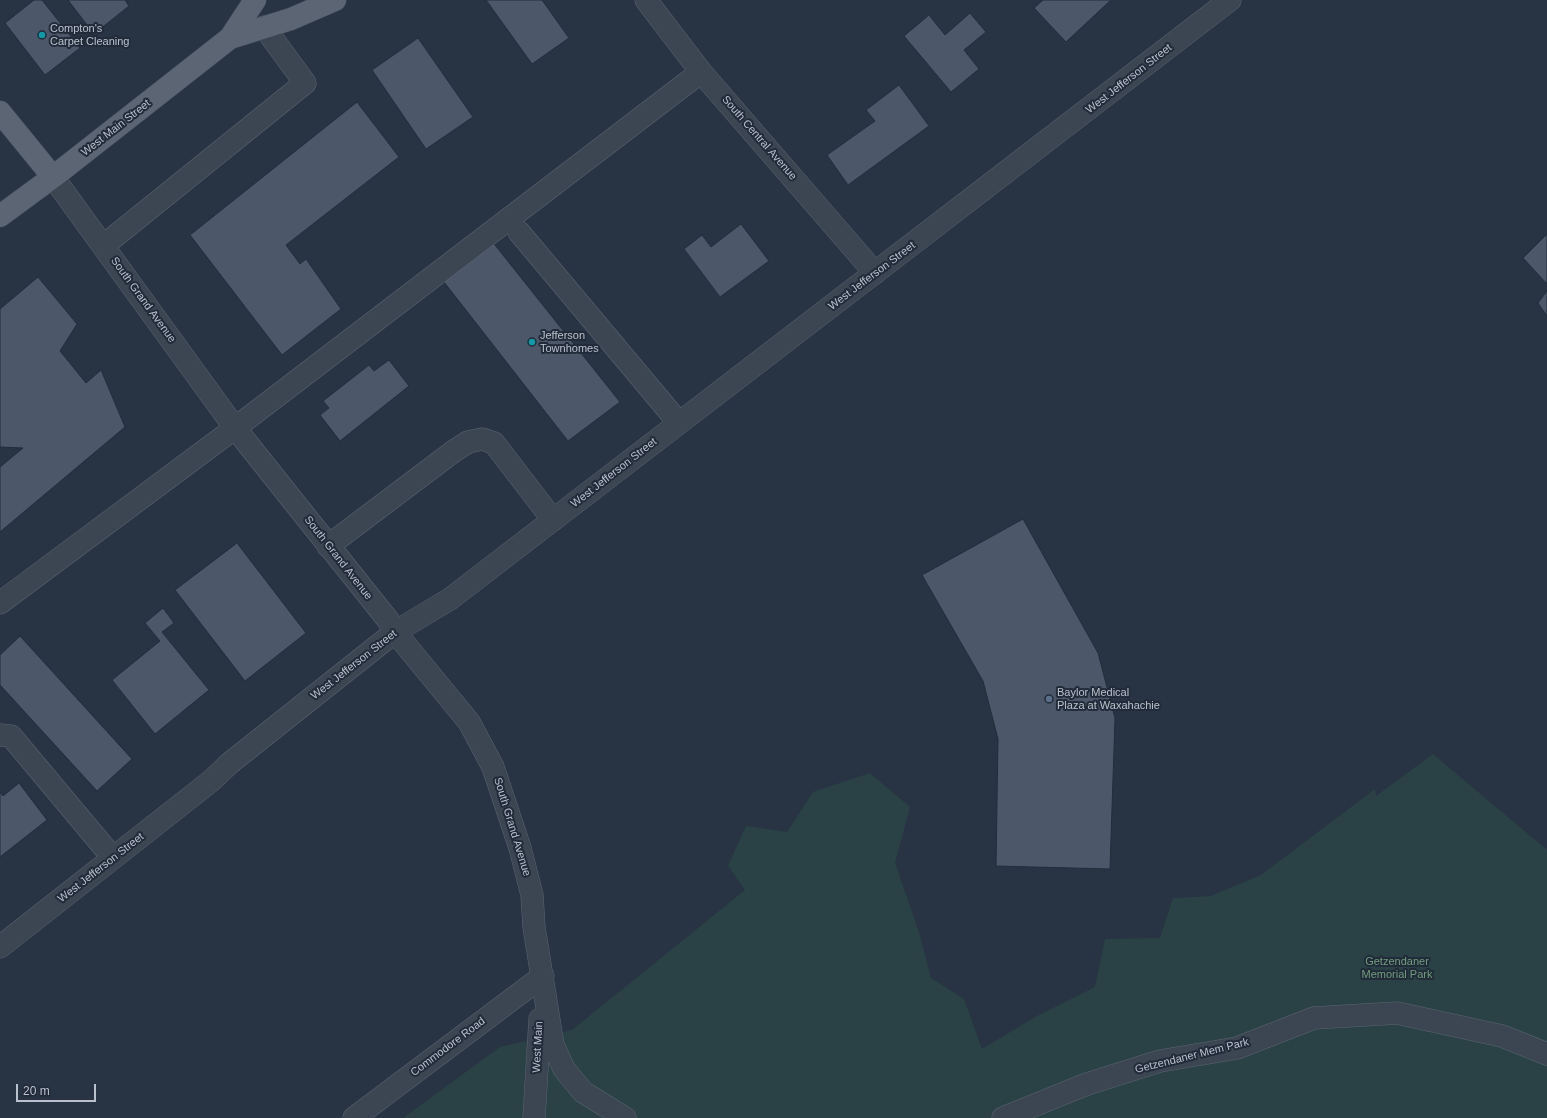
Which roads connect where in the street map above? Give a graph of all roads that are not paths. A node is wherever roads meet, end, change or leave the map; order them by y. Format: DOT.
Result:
graph roads {
  1 [pos="255,0"];
  2 [pos="335,0"];
  3 [pos="646,0"];
  4 [pos="1230,0"];
  5 [pos="264,27"];
  6 [pos="230,38"];
  7 [pos="701,72"];
  8 [pos="0,112"];
  9 [pos="53,177"];
  10 [pos="0,216"];
  11 [pos="518,232"];
  12 [pos="104,246"];
  13 [pos="875,273"];
  14 [pos="679,423"];
  15 [pos="235,428"];
  16 [pos="553,520"];
  17 [pos="328,546"];
  18 [pos="0,603"];
  19 [pos="395,632"];
  20 [pos="0,735"];
  21 [pos="113,858"];
  22 [pos="0,947"];
  23 [pos="542,976"];
  24 [pos="1547,1054"];
  25 [pos="354,1118"];
  26 [pos="534,1118"];
  27 [pos="625,1118"];
  28 [pos="1003,1118"];
  1 -- 6 [label="main road, West Main Street"];
  2 -- 5 [label="main road, West Main Street"];
  3 -- 7 [label="street, South Central Avenue"];
  4 -- 13 [label="street, West Jefferson Street"];
  5 -- 6 [label="main road, West Main Street"];
  5 -- 12 [label="street"];
  6 -- 9 [label="main road, West Main Street"];
  7 -- 13 [label="street, South Central Avenue"];
  7 -- 15 [label="street"];
  8 -- 9 [label="main road"];
  9 -- 10 [label="main road, West Main Street"];
  9 -- 12 [label="street, South Grand Avenue"];
  11 -- 14 [label="street"];
  12 -- 15 [label="street, South Grand Avenue"];
  13 -- 14 [label="street, West Jefferson Street"];
  14 -- 16 [label="street, West Jefferson Street"];
  15 -- 17 [label="street, South Grand Avenue"];
  15 -- 18 [label="street"];
  16 -- 17 [label="street"];
  16 -- 19 [label="street, West Jefferson Street"];
  17 -- 19 [label="street, South Grand Avenue"];
  19 -- 21 [label="street, West Jefferson Street"];
  19 -- 23 [label="street, South Grand Avenue"];
  20 -- 21 [label="street"];
  21 -- 22 [label="street, West Jefferson Street"];
  23 -- 25 [label="street, Commodore Road"];
  23 -- 26 [label="street, West Main"];
  23 -- 27 [label="street"];
  24 -- 28 [label="street, Getzendaner Mem Park"];
}
